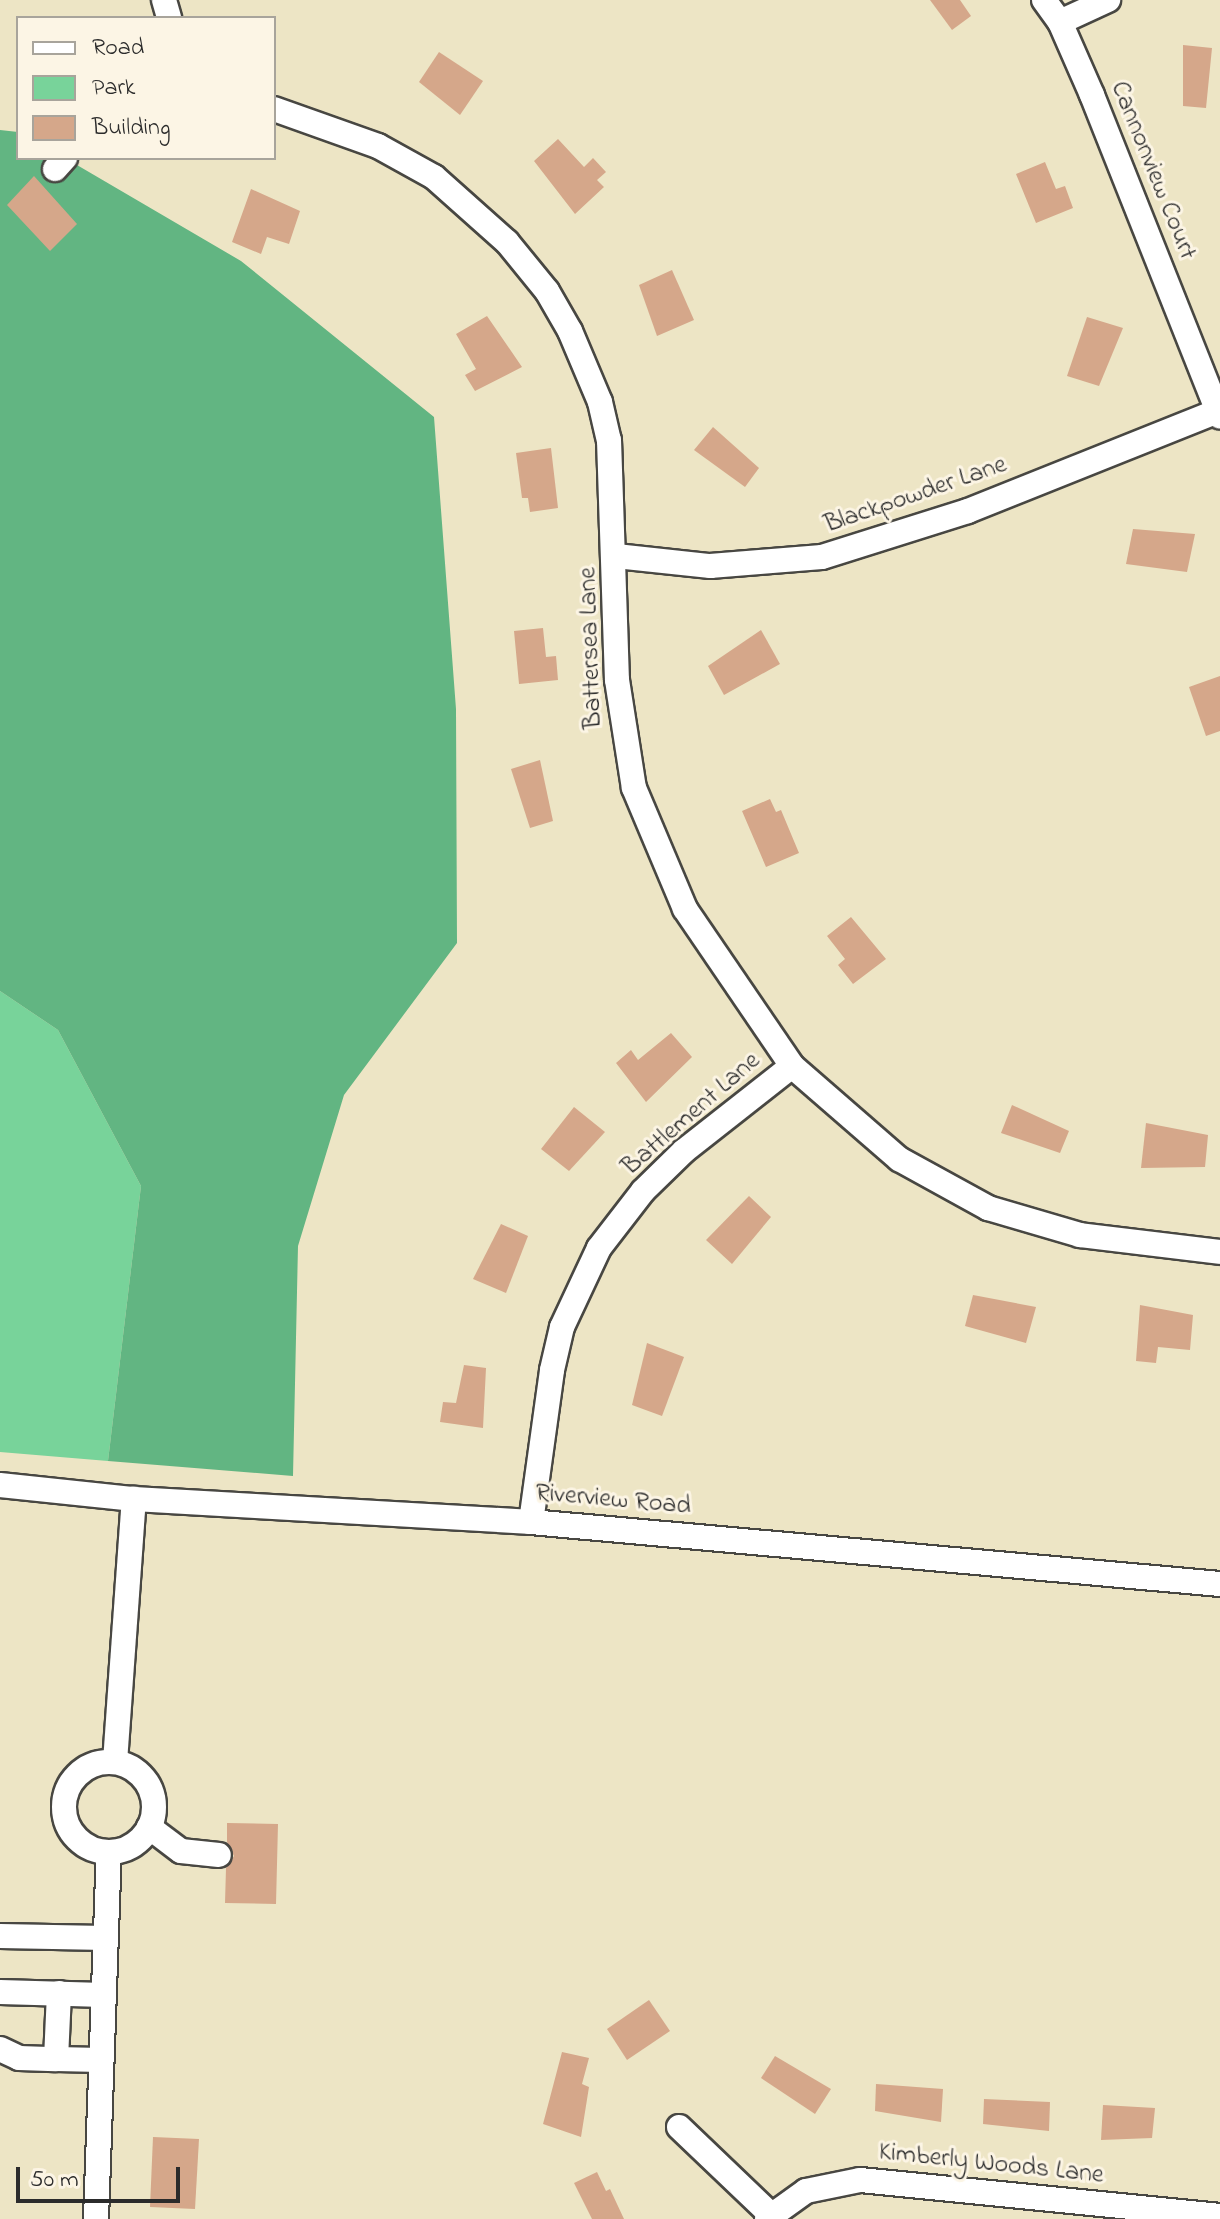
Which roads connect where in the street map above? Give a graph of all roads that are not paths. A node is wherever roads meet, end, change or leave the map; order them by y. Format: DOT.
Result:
graph roads {
  1 [pos="1044,0"];
  2 [pos="1108,0"];
  3 [pos="1060,22"];
  4 [pos="276,110"];
  5 [pos="1219,413"];
  6 [pos="616,556"];
  7 [pos="792,1066"];
  8 [pos="1220,1252"];
  9 [pos="0,1485"];
  10 [pos="134,1499"];
  11 [pos="531,1522"];
  12 [pos="1220,1584"];
  13 [pos="115,1762"];
  14 [pos="149,1827"];
  15 [pos="109,1852"];
  16 [pos="219,1855"];
  17 [pos="0,1936"];
  18 [pos="106,1938"];
  19 [pos="0,1992"];
  20 [pos="59,1993"];
  21 [pos="104,1995"];
  22 [pos="0,2049"];
  23 [pos="56,2059"];
  24 [pos="101,2060"];
  25 [pos="679,2127"];
  26 [pos="768,2216"];
  27 [pos="1220,2216"];
  28 [pos="96,2219"];
  1 -- 3 [label="street, Cannonview Court"];
  2 -- 3 [label="street"];
  3 -- 5 [label="street, Cannonview Court"];
  4 -- 6 [label="street, Battersea Lane"];
  5 -- 6 [label="street, Blackpowder Lane"];
  6 -- 7 [label="street, Battersea Lane"];
  7 -- 8 [label="street, Battersea Lane"];
  7 -- 11 [label="street, Battlement Lane"];
  9 -- 10 [label="street, Riverview Road"];
  10 -- 11 [label="street, Riverview Road"];
  10 -- 13 [label="street"];
  11 -- 12 [label="street, Riverview Road"];
  13 -- 14 [label="street"];
  13 -- 15 [label="street"];
  14 -- 15 [label="street"];
  14 -- 16 [label="street"];
  15 -- 18 [label="street"];
  17 -- 18 [label="street"];
  18 -- 21 [label="street"];
  19 -- 20 [label="street"];
  20 -- 21 [label="street"];
  20 -- 23 [label="street"];
  21 -- 24 [label="street"];
  22 -- 23 [label="street"];
  23 -- 24 [label="street"];
  24 -- 28 [label="street"];
  25 -- 26 [label="street"];
  26 -- 27 [label="street, Kimberly Woods Lane"];
}
